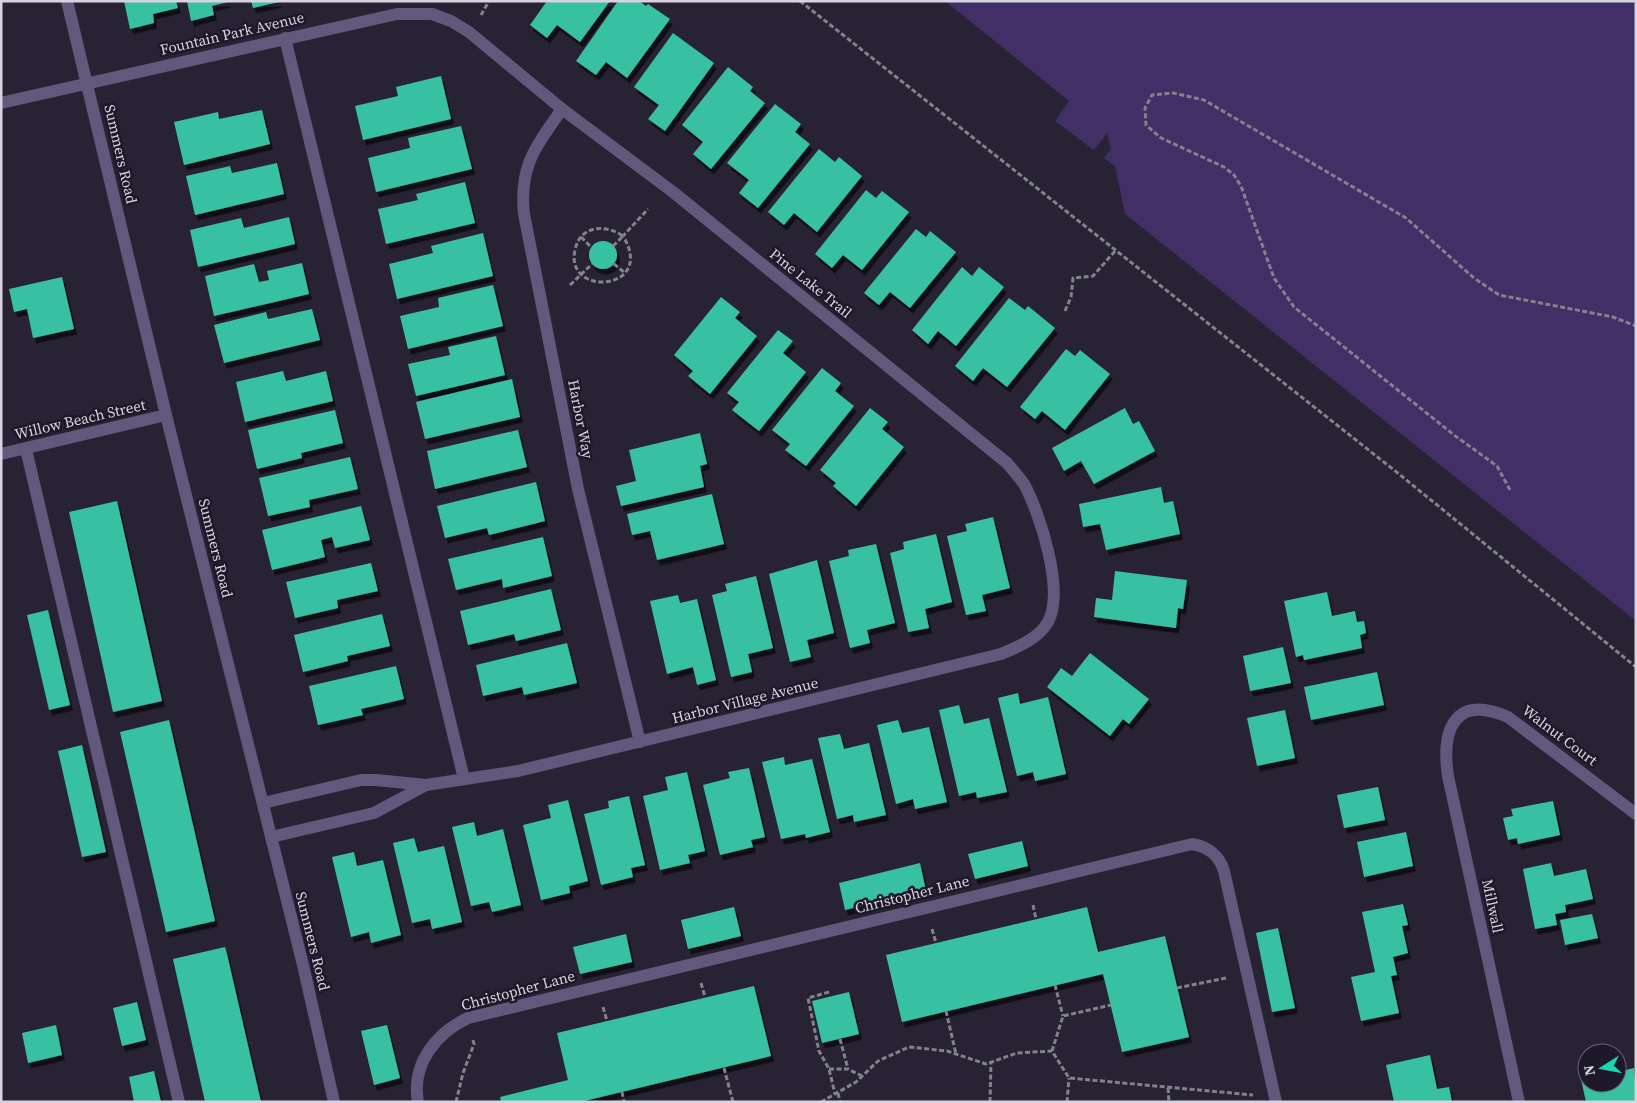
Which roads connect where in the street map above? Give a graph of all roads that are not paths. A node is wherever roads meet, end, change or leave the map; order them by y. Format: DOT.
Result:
graph roads {
  1 [pos="67,1"];
  2 [pos="469,32"];
  3 [pos="285,38"];
  4 [pos="87,83"];
  5 [pos="1,103"];
  6 [pos="562,108"];
  7 [pos="166,415"];
  8 [pos="26,448"];
  9 [pos="1,454"];
  10 [pos="1052,609"];
  11 [pos="1455,718"];
  12 [pos="640,742"];
  13 [pos="464,779"];
  14 [pos="426,785"];
  15 [pos="263,803"];
  16 [pos="1636,814"];
  17 [pos="271,837"];
  18 [pos="1276,1099"];
  19 [pos="179,1102"];
  20 [pos="334,1102"];
  21 [pos="418,1102"];
  22 [pos="1519,1102"];
  1 -- 4 [label="street, Summers Road"];
  2 -- 3 [label="street, Fountain Park Avenue"];
  2 -- 6 [label="street, Pine Lake Trail"];
  3 -- 4 [label="street, Fountain Park Avenue"];
  3 -- 13 [label="street"];
  4 -- 5 [label="street, Fountain Park Avenue"];
  4 -- 7 [label="street, Summers Road"];
  6 -- 10 [label="street, Pine Lake Trail"];
  6 -- 12 [label="street, Harbor Way"];
  7 -- 8 [label="street, Willow Beach Street"];
  7 -- 15 [label="street, Summers Road"];
  8 -- 9 [label="street, Willow Beach Street"];
  8 -- 19 [label="street"];
  10 -- 12 [label="street, Harbor Village Avenue"];
  11 -- 16 [label="street, Walnut Court"];
  11 -- 22 [label="street, Millwall"];
  12 -- 13 [label="street, Harbor Village Avenue"];
  13 -- 14 [label="street, Harbor Village Avenue"];
  14 -- 15 [label="street, Harbor Village Avenue"];
  14 -- 17 [label="street, Harbor Village Avenue"];
  15 -- 17 [label="street, Summers Road"];
  17 -- 20 [label="street, Summers Road"];
  18 -- 21 [label="street, Christopher Lane"];
}
